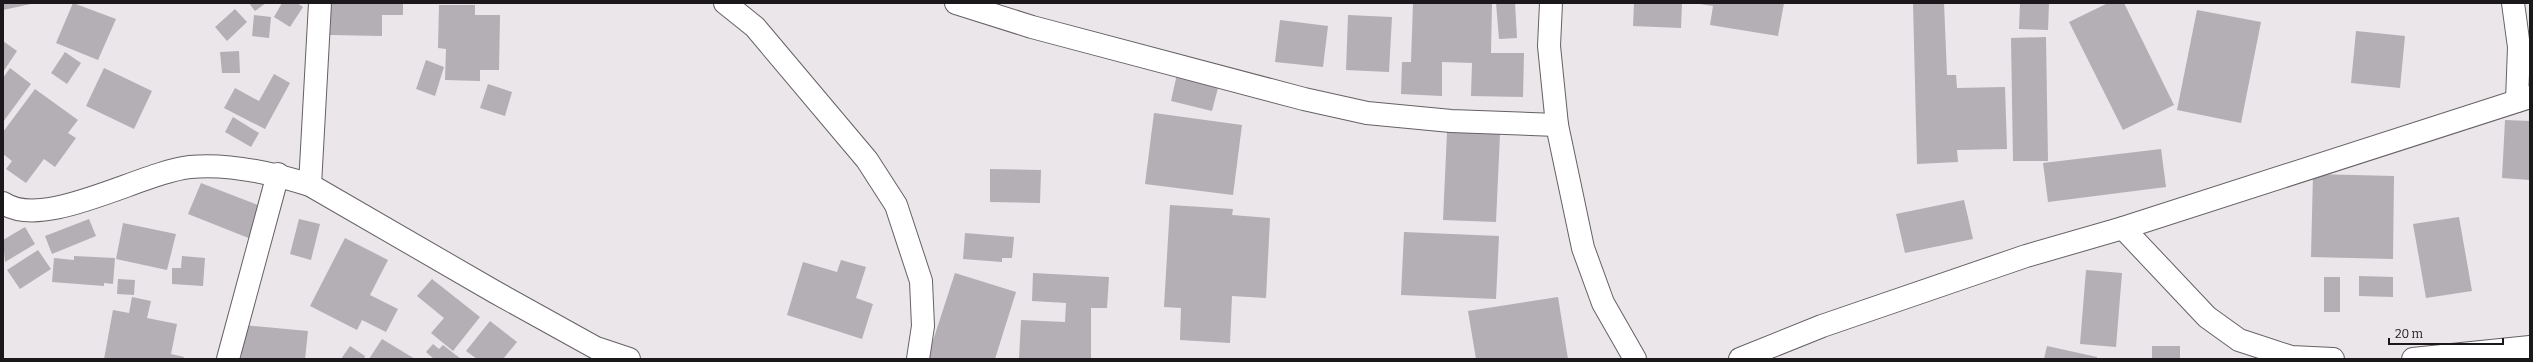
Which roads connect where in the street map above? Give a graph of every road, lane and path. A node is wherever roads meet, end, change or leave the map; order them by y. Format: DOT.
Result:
graph roads {
  1 [pos="320,3"];
  2 [pos="725,3"];
  3 [pos="956,3"];
  4 [pos="1551,3"];
  5 [pos="2514,3"];
  6 [pos="2523,99"];
  7 [pos="1557,125"];
  8 [pos="278,174"];
  9 [pos="310,185"];
  10 [pos="6,209"];
  11 [pos="2123,228"];
  12 [pos="2530,347"];
  13 [pos="595,354"];
  14 [pos="228,359"];
  15 [pos="629,359"];
  16 [pos="918,359"];
  17 [pos="1635,359"];
  18 [pos="1740,359"];
  19 [pos="2333,359"];
  20 [pos="2413,359"];
  1 -- 9 [label="street"];
  2 -- 16 [label="street"];
  3 -- 7 [label="street"];
  4 -- 7 [label="street"];
  5 -- 6 [label="street"];
  6 -- 11 [label="street"];
  7 -- 17 [label="street"];
  8 -- 9 [label="street"];
  8 -- 10 [label="street"];
  8 -- 14 [label="street"];
  9 -- 13 [label="street"];
  11 -- 18 [label="street"];
  11 -- 19 [label="street"];
  12 -- 20 [label="street"];
  13 -- 15 [label="street"];
}
